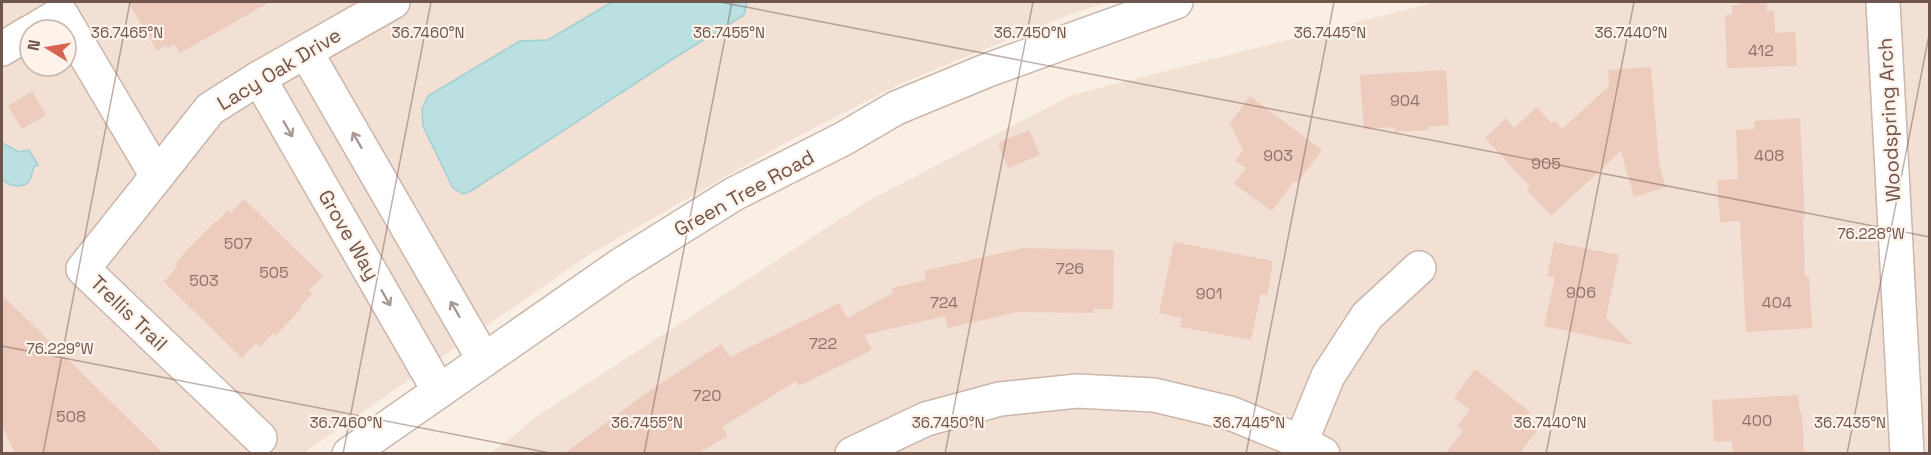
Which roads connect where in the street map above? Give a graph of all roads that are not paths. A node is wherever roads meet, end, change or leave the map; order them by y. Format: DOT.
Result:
graph roads {
  1 [pos="393,2"];
  2 [pos="1176,2"];
  3 [pos="1883,2"];
  4 [pos="18,39"];
  5 [pos="78,43"];
  6 [pos="2,49"];
  7 [pos="306,52"];
  8 [pos="259,78"];
  9 [pos="157,176"];
  10 [pos="1419,268"];
  11 [pos="484,360"];
  12 [pos="439,391"];
  13 [pos="260,438"];
  14 [pos="1312,448"];
  15 [pos="349,453"];
  16 [pos="852,453"];
  17 [pos="1907,453"];
  1 -- 7 [label="street, Lacy Oak Drive"];
  2 -- 11 [label="street, Green Tree Road"];
  3 -- 17 [label="street, Woodspring Arch"];
  4 -- 6 [label="street"];
  5 -- 9 [label="street"];
  7 -- 8 [label="street, Lacy Oak Drive"];
  11 -- 7 [label="street, one-way"];
  8 -- 9 [label="street, Lacy Oak Drive"];
  8 -- 12 [label="street, Grove Way, one-way"];
  9 -- 13 [label="street, Trellis Trail"];
  10 -- 14 [label="street"];
  11 -- 12 [label="street, Green Tree Road"];
  12 -- 15 [label="street, Green Tree Road"];
  14 -- 16 [label="street"];
}
